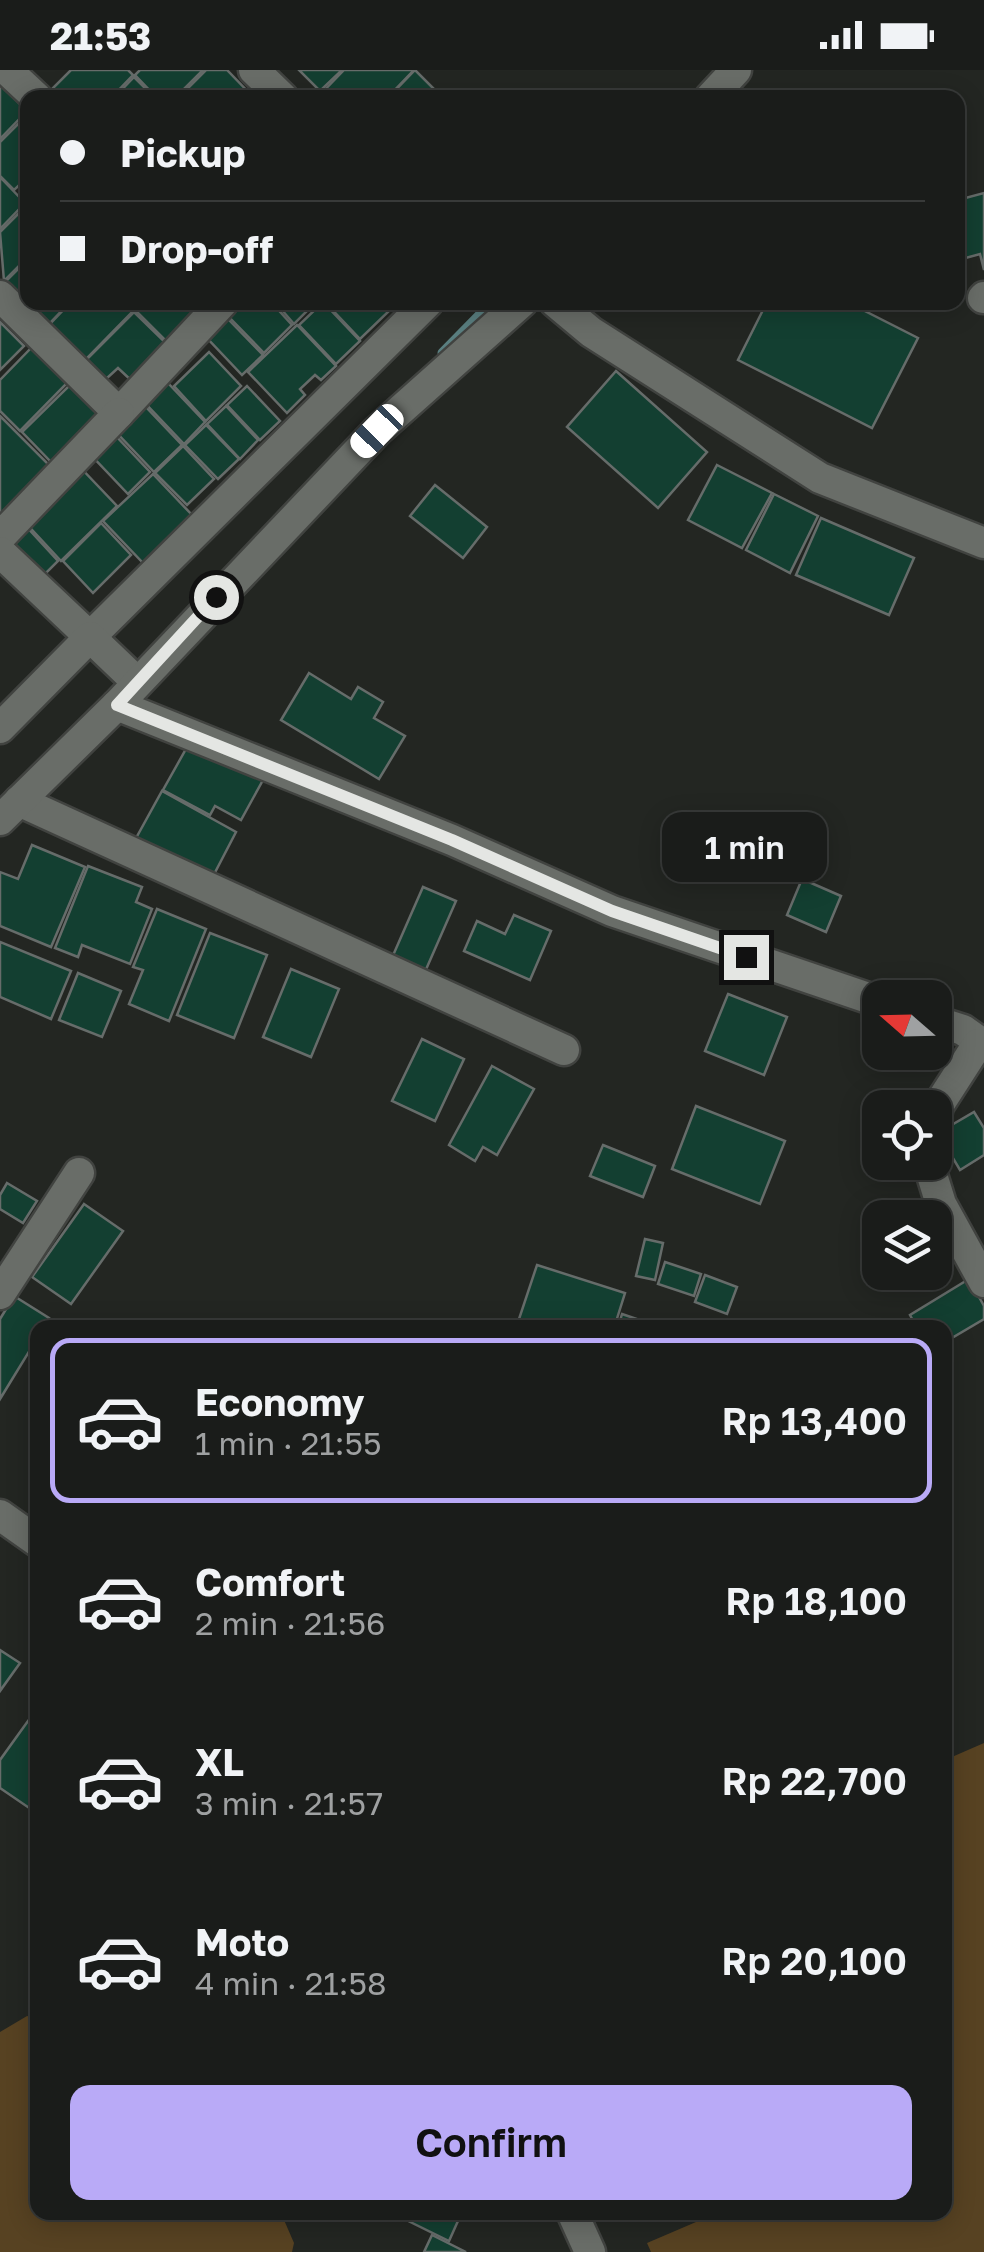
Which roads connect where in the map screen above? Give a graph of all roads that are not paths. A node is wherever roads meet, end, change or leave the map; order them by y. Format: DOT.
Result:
graph roads {
  1 [pos="7,70"];
  2 [pos="254,70"];
  3 [pos="736,70"];
  4 [pos="28,90"];
  5 [pos="275,90"];
  6 [pos="717,90"];
  7 [pos="0,296"];
  8 [pos="215,310"];
  9 [pos="420,310"];
  10 [pos="513,310"];
  11 [pos="564,310"];
  12 [pos="118,413"];
  13 [pos="0,537"];
  14 [pos="984,543"];
  15 [pos="0,552"];
  16 [pos="93,640"];
  17 [pos="133,678"];
  18 [pos="117,705"];
  19 [pos="0,728"];
  20 [pos="10,810"];
  21 [pos="862,996"];
  22 [pos="952,1027"];
  23 [pos="981,1045"];
  24 [pos="564,1050"];
  25 [pos="949,1090"];
  26 [pos="79,1172"];
  27 [pos="934,1180"];
  28 [pos="984,1282"];
  29 [pos="0,1294"];
  30 [pos="0,1516"];
  31 [pos="30,1537"];
  32 [pos="576,2220"];
  33 [pos="590,2252"];
  1 -- 4 [label="street"];
  2 -- 5 [label="street"];
  3 -- 6 [label="street"];
  7 -- 12 [label="street"];
  8 -- 12 [label="street"];
  9 -- 16 [label="street"];
  10 -- 17 [label="street"];
  11 -- 14 [label="street"];
  12 -- 13 [label="street"];
  15 -- 16 [label="street"];
  16 -- 17 [label="street"];
  16 -- 19 [label="street"];
  17 -- 18 [label="street"];
  18 -- 20 [label="street"];
  18 -- 21 [label="street"];
  20 -- 24 [label="street"];
  22 -- 23 [label="street"];
  23 -- 25 [label="street"];
  26 -- 29 [label="street"];
  27 -- 28 [label="street"];
  30 -- 31 [label="street"];
  32 -- 33 [label="street"];
}
